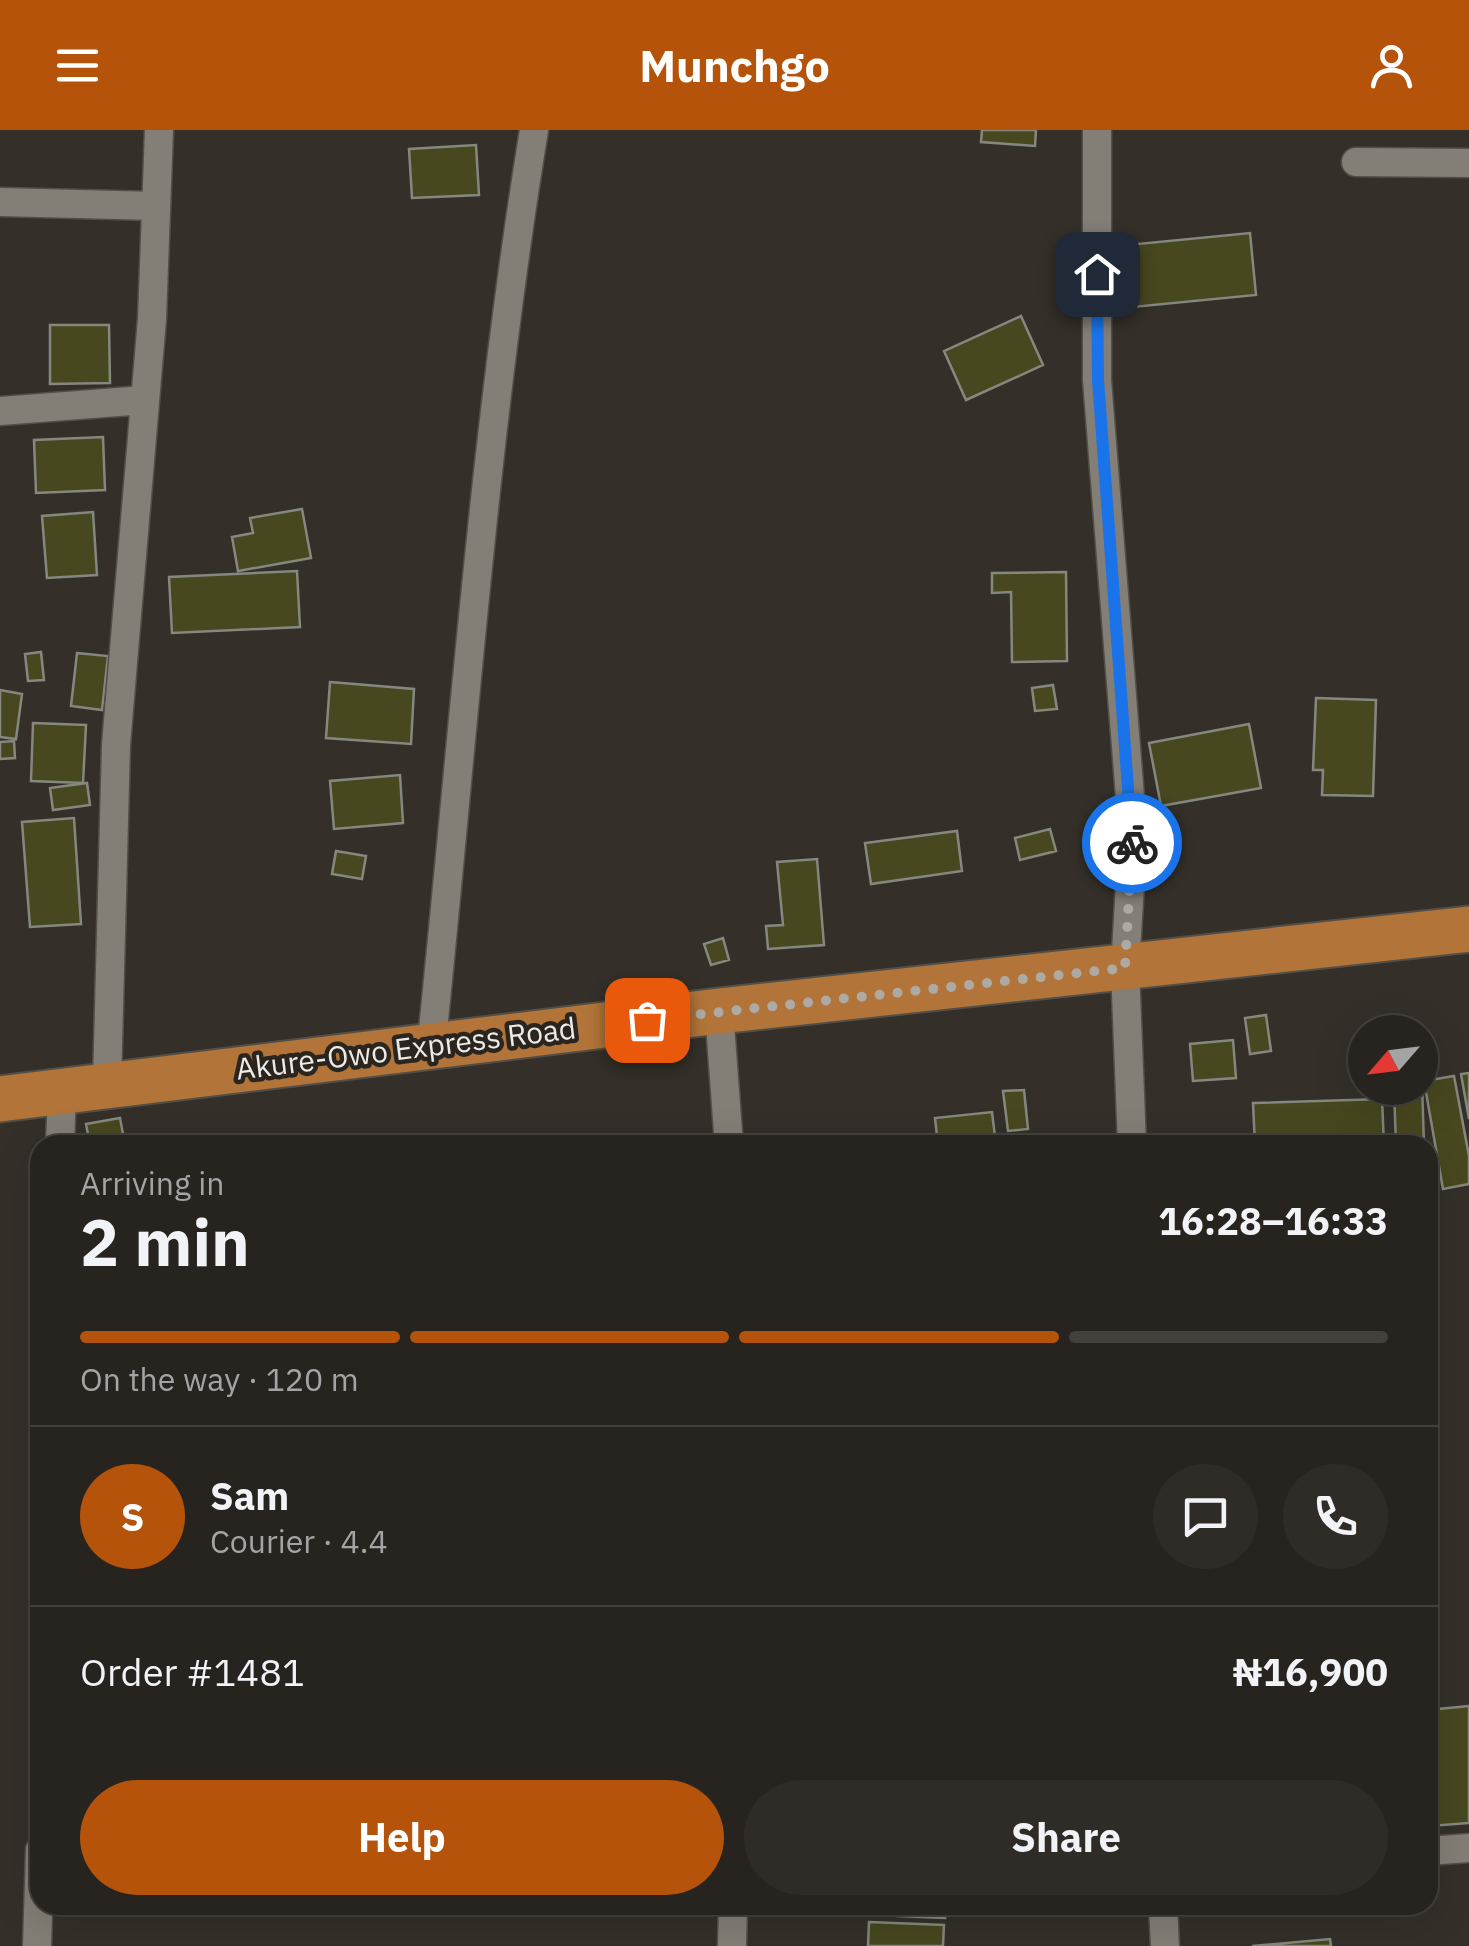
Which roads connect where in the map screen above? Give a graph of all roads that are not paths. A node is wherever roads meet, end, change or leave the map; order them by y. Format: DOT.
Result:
graph roads {
  1 [pos="159,130"];
  2 [pos="534,130"];
  3 [pos="1097,130"];
  4 [pos="1356,162"];
  5 [pos="1469,163"];
  6 [pos="0,202"];
  7 [pos="156,206"];
  8 [pos="144,400"];
  9 [pos="0,411"];
  10 [pos="1469,929"];
  11 [pos="1125,968"];
  12 [pos="719,1011"];
  13 [pos="431,1049"];
  14 [pos="107,1083"];
  15 [pos="62,1092"];
  16 [pos="0,1099"];
  17 [pos="60,1135"];
  18 [pos="728,1135"];
  19 [pos="1132,1135"];
  20 [pos="1469,1848"];
  21 [pos="1438,1851"];
  22 [pos="38,1915"];
  23 [pos="733,1915"];
  24 [pos="1163,1915"];
  25 [pos="37,1946"];
  26 [pos="732,1946"];
  27 [pos="1165,1946"];
  1 -- 7 [label="street"];
  2 -- 13 [label="street"];
  3 -- 11 [label="street"];
  4 -- 5 [label="street"];
  6 -- 7 [label="street"];
  7 -- 8 [label="street"];
  8 -- 9 [label="street"];
  8 -- 14 [label="street"];
  10 -- 11 [label="highway, Akure-Owo Express Road"];
  11 -- 12 [label="highway, Akure-Owo Express Road"];
  11 -- 19 [label="street"];
  12 -- 13 [label="highway, Akure-Owo Express Road"];
  12 -- 18 [label="street"];
  13 -- 14 [label="highway, Akure-Owo Express Road"];
  14 -- 15 [label="highway, Akure-Owo Express Road"];
  15 -- 16 [label="highway, Akure-Owo Express Road"];
  15 -- 17 [label="street"];
  20 -- 21 [label="street"];
  22 -- 25 [label="street"];
  23 -- 26 [label="street"];
  24 -- 27 [label="street"];
}
